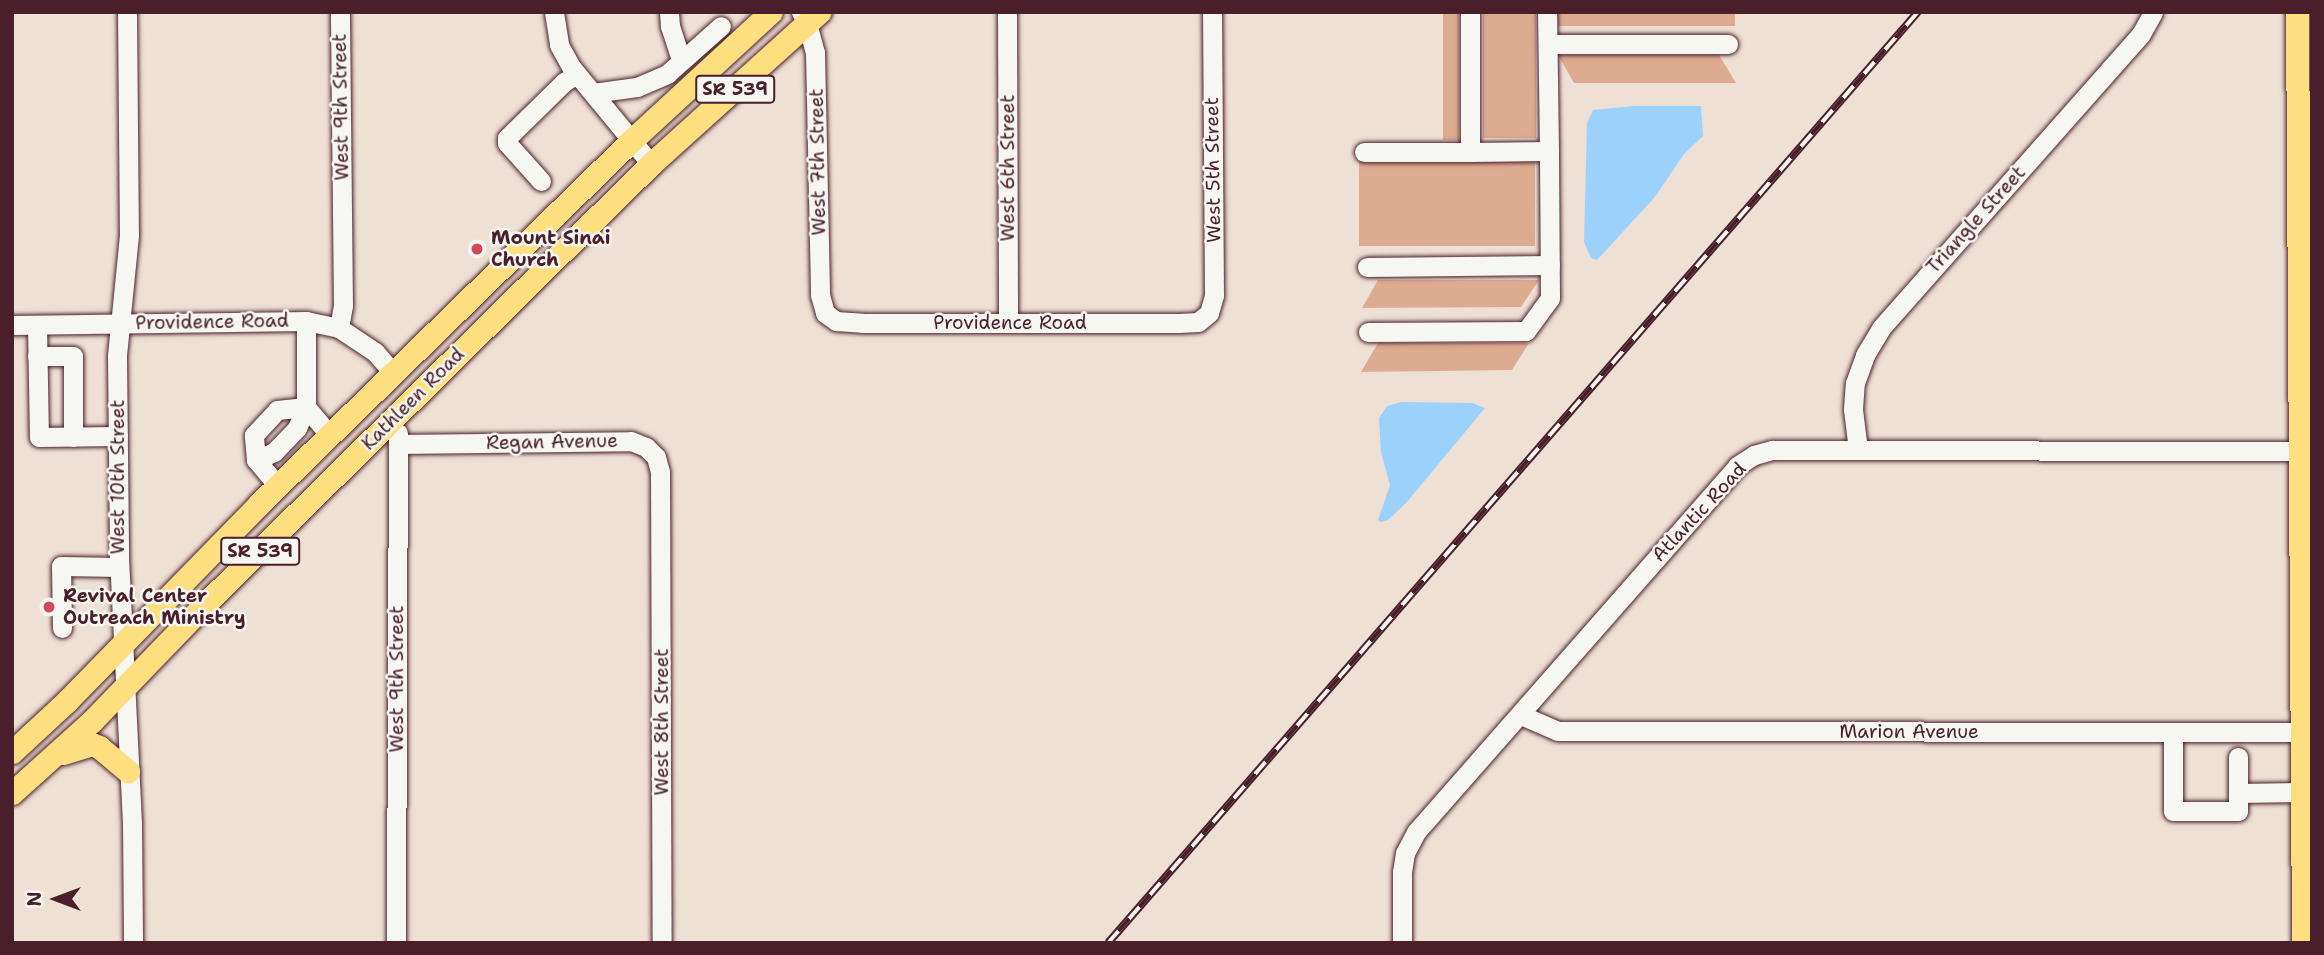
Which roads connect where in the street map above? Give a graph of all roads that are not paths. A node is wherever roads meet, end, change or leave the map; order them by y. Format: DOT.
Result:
graph roads {
  1 [pos="127,12"];
  2 [pos="340,12"];
  3 [pos="554,12"];
  4 [pos="669,12"];
  5 [pos="771,12"];
  6 [pos="1007,12"];
  7 [pos="1212,12"];
  8 [pos="1470,12"];
  9 [pos="1547,12"];
  10 [pos="2153,12"];
  11 [pos="2297,12"];
  12 [pos="809,16"];
  13 [pos="716,19"];
  14 [pos="1548,44"];
  15 [pos="1728,44"];
  16 [pos="735,45"];
  17 [pos="674,67"];
  18 [pos="577,74"];
  19 [pos="593,93"];
  20 [pos="681,94"];
  21 [pos="631,141"];
  22 [pos="1549,151"];
  23 [pos="1364,152"];
  24 [pos="1470,152"];
  25 [pos="651,164"];
  26 [pos="541,181"];
  27 [pos="2297,247"];
  28 [pos="1550,265"];
  29 [pos="1367,267"];
  30 [pos="499,271"];
  31 [pos="825,313"];
  32 [pos="306,321"];
  33 [pos="1198,322"];
  34 [pos="1008,323"];
  35 [pos="121,324"];
  36 [pos="12,325"];
  37 [pos="37,325"];
  38 [pos="339,328"];
  39 [pos="1368,332"];
  40 [pos="37,356"];
  41 [pos="394,374"];
  42 [pos="306,407"];
  43 [pos="399,415"];
  44 [pos="2312,418"];
  45 [pos="118,436"];
  46 [pos="330,436"];
  47 [pos="73,437"];
  48 [pos="398,444"];
  49 [pos="1857,450"];
  50 [pos="2298,451"];
  51 [pos="256,460"];
  52 [pos="2312,480"];
  53 [pos="278,486"];
  54 [pos="660,502"];
  55 [pos="119,567"];
  56 [pos="62,628"];
  57 [pos="122,644"];
  58 [pos="123,690"];
  59 [pos="1521,715"];
  60 [pos="2173,732"];
  61 [pos="2300,732"];
  62 [pos="12,752"];
  63 [pos="53,757"];
  64 [pos="2238,757"];
  65 [pos="128,771"];
  66 [pos="12,793"];
  67 [pos="2238,793"];
  68 [pos="2301,793"];
  69 [pos="132,943"];
  70 [pos="397,943"];
  71 [pos="662,943"];
  72 [pos="1402,943"];
  73 [pos="2303,943"];
  1 -- 35 [label="street, West 10th Street"];
  2 -- 38 [label="street, West 9th Street"];
  3 -- 18 [label="street"];
  4 -- 17 [label="street"];
  5 -- 16 [label="main road, Kathleen Road / SR 539"];
  6 -- 34 [label="street, West 6th Street"];
  7 -- 33 [label="street, West 5th Street"];
  8 -- 24 [label="street"];
  9 -- 14 [label="street"];
  10 -- 49 [label="street, Triangle Street"];
  11 -- 27 [label="main road"];
  12 -- 25 [label="main road, Kathleen Road / SR 539"];
  12 -- 31 [label="street, West 7th Street"];
  13 -- 16 [label="street"];
  13 -- 17 [label="street"];
  14 -- 15 [label="street"];
  14 -- 22 [label="street"];
  16 -- 20 [label="main road, Kathleen Road / SR 539"];
  17 -- 19 [label="street"];
  17 -- 20 [label="street"];
  18 -- 19 [label="street"];
  18 -- 26 [label="street"];
  19 -- 21 [label="street"];
  20 -- 21 [label="main road, Kathleen Road / SR 539"];
  21 -- 25 [label="street"];
  21 -- 30 [label="main road, Kathleen Road / SR 539"];
  22 -- 24 [label="street"];
  22 -- 28 [label="street"];
  23 -- 24 [label="street"];
  25 -- 43 [label="main road, Kathleen Road / SR 539"];
  27 -- 44 [label="main road"];
  27 -- 50 [label="main road"];
  28 -- 29 [label="street"];
  28 -- 39 [label="street"];
  30 -- 41 [label="main road, Kathleen Road / SR 539"];
  30 -- 43 [label="main road"];
  31 -- 34 [label="street, Providence Road"];
  32 -- 35 [label="street, Providence Road"];
  32 -- 38 [label="street, Providence Road"];
  32 -- 42 [label="street"];
  33 -- 34 [label="street, Providence Road"];
  35 -- 37 [label="street, Providence Road"];
  35 -- 45 [label="street, West 10th Street"];
  36 -- 37 [label="street, Providence Road"];
  37 -- 40 [label="street"];
  38 -- 41 [label="street, Providence Road"];
  40 -- 47 [label="street"];
  40 -- 47 [label="street"];
  41 -- 46 [label="main road, Kathleen Road / SR 539"];
  42 -- 46 [label="street"];
  42 -- 51 [label="street"];
  42 -- 51 [label="street"];
  43 -- 48 [label="street, West 9th Street"];
  43 -- 58 [label="main road, Kathleen Road / SR 539"];
  45 -- 47 [label="street"];
  45 -- 55 [label="street, West 10th Street"];
  46 -- 53 [label="main road, Kathleen Road / SR 539"];
  48 -- 54 [label="street, Regan Avenue"];
  48 -- 70 [label="street, West 9th Street"];
  49 -- 50 [label="street, Atlantic Road"];
  49 -- 59 [label="street, Atlantic Road"];
  50 -- 52 [label="main road"];
  50 -- 61 [label="main road"];
  51 -- 53 [label="street"];
  53 -- 57 [label="main road, Kathleen Road / SR 539"];
  54 -- 71 [label="street, West 8th Street"];
  55 -- 56 [label="street"];
  55 -- 57 [label="street, West 10th Street"];
  57 -- 58 [label="street, West 10th Street"];
  57 -- 62 [label="main road, Kathleen Road / SR 539"];
  58 -- 63 [label="main road, Kathleen Road / SR 539"];
  58 -- 65 [label="street, West 10th Street"];
  59 -- 60 [label="street, Marion Avenue"];
  59 -- 72 [label="street, Atlantic Road"];
  60 -- 61 [label="street, Marion Avenue"];
  60 -- 67 [label="street"];
  61 -- 68 [label="main road"];
  63 -- 65 [label="main road"];
  63 -- 66 [label="main road, Kathleen Road / SR 539"];
  64 -- 67 [label="street"];
  65 -- 69 [label="street, West 10th Street"];
  67 -- 68 [label="street"];
  68 -- 73 [label="main road"];
}
